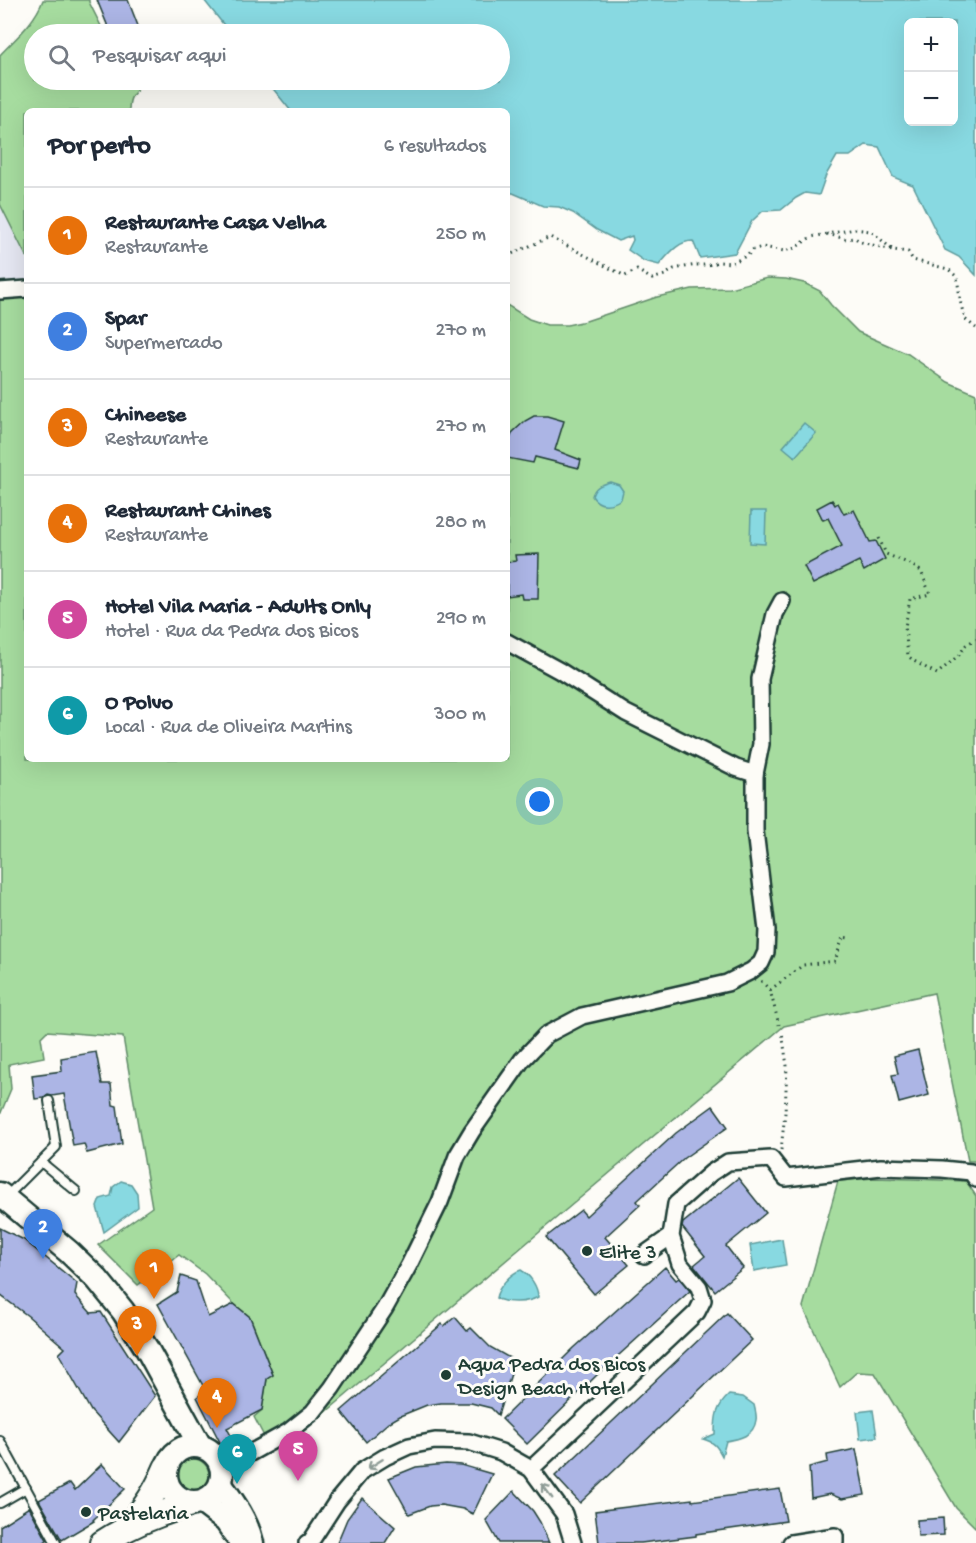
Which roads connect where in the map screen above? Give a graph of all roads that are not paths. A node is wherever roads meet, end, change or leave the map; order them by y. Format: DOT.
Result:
graph roads {
  1 [pos="24,289"];
  2 [pos="0,291"];
  3 [pos="782,600"];
  4 [pos="510,644"];
  5 [pos="755,774"];
  6 [pos="49,1101"];
  7 [pos="41,1162"];
  8 [pos="976,1179"];
  9 [pos="76,1191"];
  10 [pos="3,1196"];
  11 [pos="671,1236"];
  12 [pos="644,1255"];
  13 [pos="171,1392"];
  14 [pos="0,1441"];
  15 [pos="200,1446"];
  16 [pos="170,1461"];
  17 [pos="531,1469"];
  18 [pos="221,1476"];
  19 [pos="26,1488"];
  20 [pos="198,1502"];
  21 [pos="0,1503"];
  22 [pos="109,1538"];
  23 [pos="56,1543"];
  24 [pos="241,1543"];
  25 [pos="252,1543"];
  26 [pos="307,1543"];
  27 [pos="573,1543"];
  28 [pos="791,1543"];
  29 [pos="836,1543"];
  1 -- 2 [label="street"];
  3 -- 5 [label="street"];
  4 -- 5 [label="street"];
  5 -- 18 [label="street"];
  6 -- 7 [label="lane"];
  7 -- 9 [label="lane"];
  7 -- 10 [label="lane"];
  8 -- 11 [label="street"];
  10 -- 13 [label="street"];
  11 -- 12 [label="street"];
  11 -- 17 [label="street"];
  13 -- 15 [label="street"];
  13 -- 16 [label="street"];
  14 -- 19 [label="lane"];
  15 -- 16 [label="street"];
  15 -- 18 [label="street"];
  16 -- 20 [label="street"];
  16 -- 22 [label="main road"];
  17 -- 26 [label="street, one-way"];
  27 -- 17 [label="street, one-way"];
  18 -- 20 [label="street"];
  18 -- 25 [label="street"];
  19 -- 21 [label="lane"];
  19 -- 23 [label="lane"];
  20 -- 22 [label="main road"];
  20 -- 24 [label="street"];
  28 -- 29 [label="street"];
}
